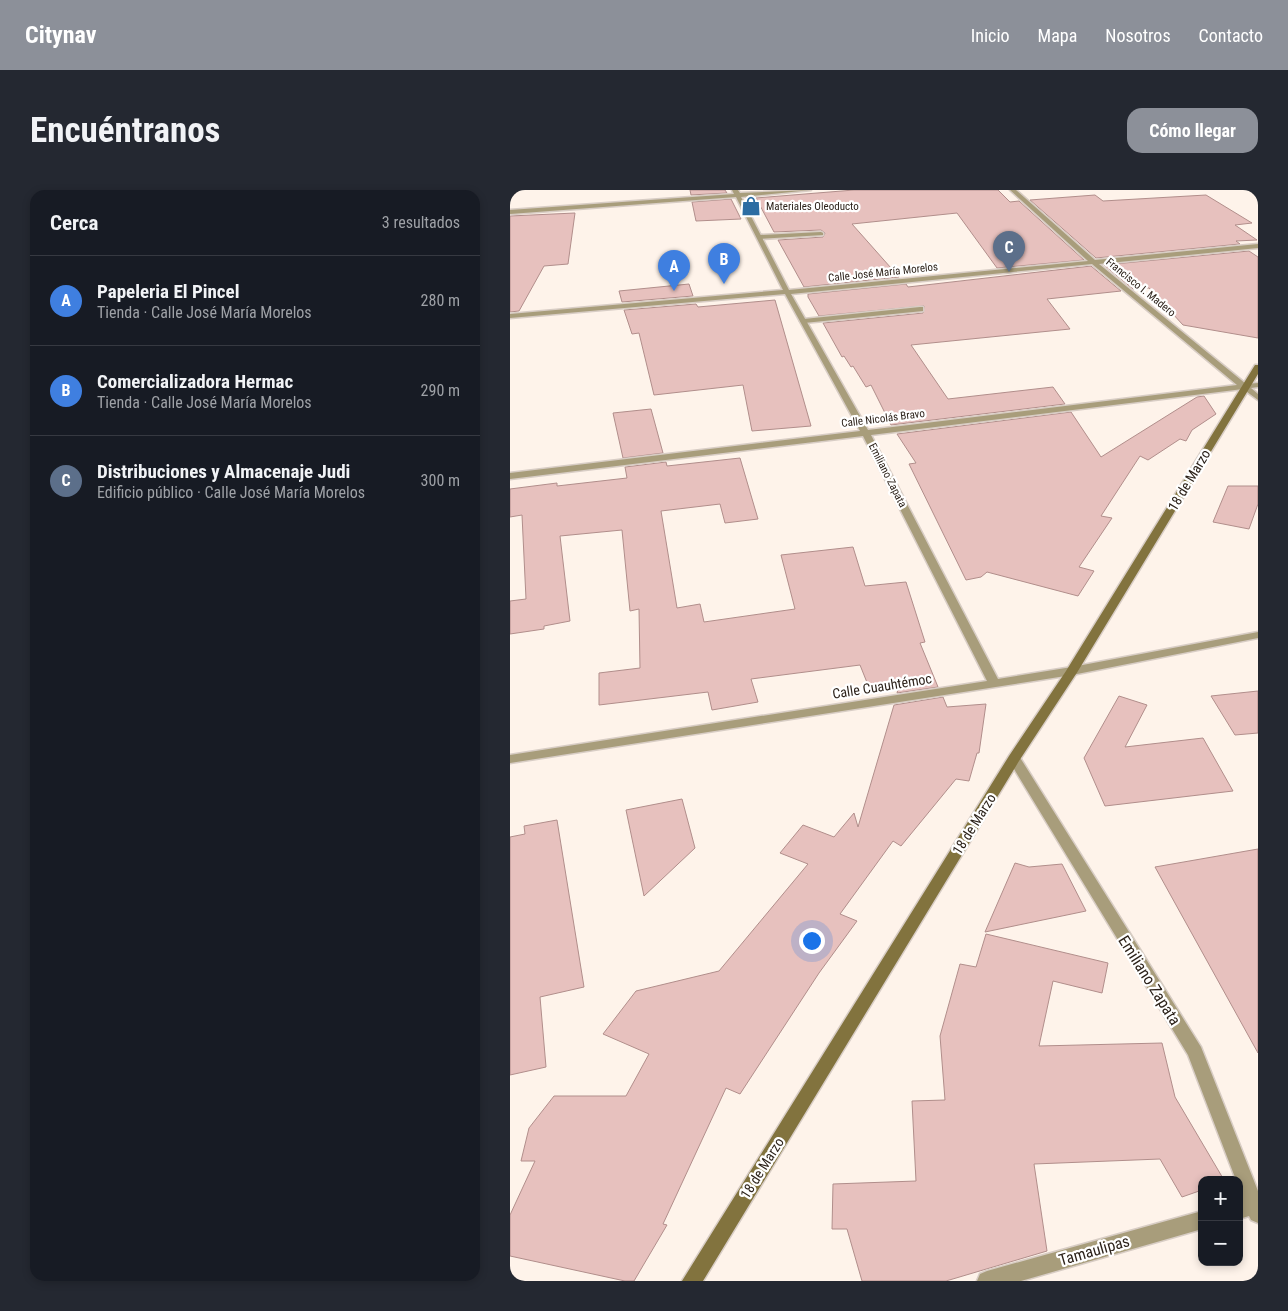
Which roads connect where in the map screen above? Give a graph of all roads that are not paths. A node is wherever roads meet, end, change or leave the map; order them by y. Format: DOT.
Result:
graph roads {
  1 [pos="808,190"];
  2 [pos="1013,190"];
  3 [pos="737,193"];
  4 [pos="510,212"];
  5 [pos="821,234"];
  6 [pos="760,238"];
  7 [pos="1258,246"];
  8 [pos="1092,262"];
  9 [pos="787,292"];
  10 [pos="920,309"];
  11 [pos="510,316"];
  12 [pos="804,321"];
  13 [pos="1258,366"];
  14 [pos="1252,386"];
  15 [pos="1258,398"];
  16 [pos="865,432"];
  17 [pos="510,476"];
  18 [pos="1258,635"];
  19 [pos="1072,671"];
  20 [pos="994,683"];
  21 [pos="510,759"];
  22 [pos="1014,759"];
  23 [pos="1252,1208"];
  24 [pos="1198,1221"];
  25 [pos="692,1281"];
  26 [pos="987,1281"];
  1 -- 3 [label="street"];
  2 -- 8 [label="street, Francisco I. Madero"];
  3 -- 4 [label="street"];
  3 -- 6 [label="street, Emiliano Zapata"];
  5 -- 6 [label="street"];
  6 -- 9 [label="street, Emiliano Zapata"];
  7 -- 8 [label="street, Calle José María Morelos"];
  8 -- 9 [label="street, Calle José María Morelos"];
  8 -- 14 [label="street, Francisco I. Madero"];
  9 -- 11 [label="street, Calle José María Morelos"];
  9 -- 12 [label="street, Emiliano Zapata"];
  10 -- 12 [label="street"];
  12 -- 16 [label="street, Emiliano Zapata"];
  13 -- 14 [label="main road, 18 de Marzo"];
  14 -- 15 [label="street, Francisco I. Madero"];
  14 -- 16 [label="street, Calle Nicolás Bravo"];
  14 -- 19 [label="main road, 18 de Marzo"];
  16 -- 17 [label="street, Calle Nicolás Bravo"];
  16 -- 20 [label="street, Emiliano Zapata"];
  18 -- 19 [label="street, Calle Cuauhtémoc"];
  19 -- 20 [label="street, Calle Cuauhtémoc"];
  19 -- 22 [label="main road, 18 de Marzo"];
  20 -- 21 [label="street, Calle Cuauhtémoc"];
  22 -- 23 [label="street, Emiliano Zapata"];
  22 -- 25 [label="main road, 18 de Marzo"];
  24 -- 26 [label="street, Tamaulipas"];
}
